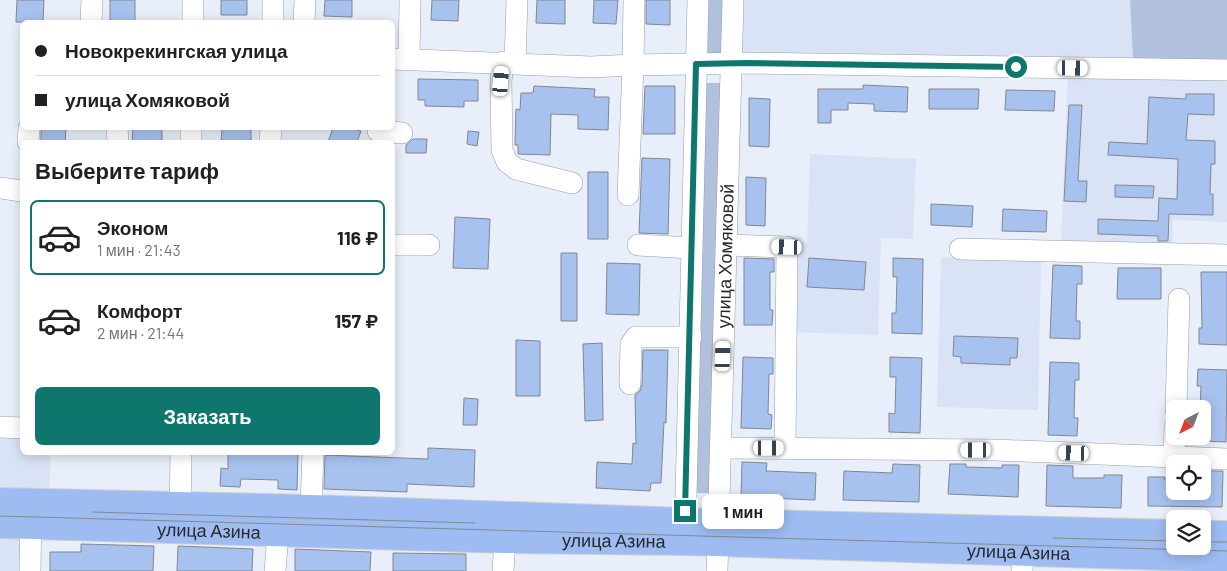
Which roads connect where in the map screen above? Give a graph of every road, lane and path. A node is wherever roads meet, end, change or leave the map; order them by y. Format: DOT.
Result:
graph roads {
  1 [pos="92,0"];
  2 [pos="193,0"];
  3 [pos="272,0"];
  4 [pos="305,0"];
  5 [pos="410,0"];
  6 [pos="517,0"];
  7 [pos="634,0"];
  8 [pos="698,0"];
  9 [pos="733,0"];
  10 [pos="91,20"];
  11 [pos="193,20"];
  12 [pos="273,20"];
  13 [pos="304,20"];
  14 [pos="400,59"];
  15 [pos="509,63"];
  16 [pos="696,64"];
  17 [pos="732,64"];
  18 [pos="634,65"];
  19 [pos="1227,70"];
  20 [pos="402,133"];
  21 [pos="377,134"];
  22 [pos="572,183"];
  23 [pos="0,188"];
  24 [pos="20,191"];
  25 [pos="628,195"];
  26 [pos="395,245"];
  27 [pos="429,245"];
  28 [pos="638,245"];
  29 [pos="727,246"];
  30 [pos="692,248"];
  31 [pos="960,249"];
  32 [pos="1227,255"];
  33 [pos="1179,299"];
  34 [pos="690,337"];
  35 [pos="630,384"];
  36 [pos="1176,400"];
  37 [pos="0,427"];
  38 [pos="20,428"];
  39 [pos="721,448"];
  40 [pos="785,448"];
  41 [pos="181,455"];
  42 [pos="313,455"];
  43 [pos="1166,456"];
  44 [pos="1211,457"];
  45 [pos="1227,458"];
  46 [pos="0,501"];
  47 [pos="180,505"];
  48 [pos="311,508"];
  49 [pos="31,515"];
  50 [pos="0,526"];
  51 [pos="180,530"];
  52 [pos="685,532"];
  53 [pos="278,533"];
  54 [pos="718,533"];
  55 [pos="1166,533"];
  56 [pos="1211,534"];
  57 [pos="1227,534"];
  58 [pos="505,540"];
  59 [pos="1227,559"];
  60 [pos="1022,562"];
  61 [pos="30,571"];
  62 [pos="275,571"];
  63 [pos="503,571"];
  64 [pos="717,571"];
  1 -- 10 [label="street"];
  2 -- 11 [label="street"];
  3 -- 12 [label="street"];
  4 -- 13 [label="street"];
  5 -- 14 [label="street"];
  6 -- 15 [label="street"];
  7 -- 18 [label="street"];
  8 -- 16 [label="street, улица Хомяковой"];
  9 -- 17 [label="street, улица Хомяковой"];
  14 -- 15 [label="street"];
  15 -- 18 [label="street"];
  15 -- 22 [label="street"];
  16 -- 17 [label="street"];
  16 -- 18 [label="street"];
  16 -- 30 [label="street, улица Хомяковой"];
  17 -- 19 [label="street"];
  17 -- 29 [label="street, улица Хомяковой"];
  18 -- 25 [label="street"];
  20 -- 21 [label="street"];
  23 -- 24 [label="street"];
  26 -- 27 [label="street"];
  28 -- 30 [label="street"];
  29 -- 39 [label="street, улица Хомяковой"];
  29 -- 40 [label="street"];
  30 -- 34 [label="street, улица Хомяковой"];
  31 -- 32 [label="street"];
  33 -- 36 [label="street"];
  34 -- 35 [label="street"];
  34 -- 52 [label="street, улица Хомяковой"];
  37 -- 38 [label="street"];
  39 -- 40 [label="street"];
  39 -- 54 [label="street, улица Хомяковой"];
  40 -- 43 [label="street"];
  41 -- 47 [label="street"];
  42 -- 48 [label="street"];
  44 -- 45 [label="street"];
  46 -- 49 [label="main road, улица Азина"];
  47 -- 48 [label="main road, улица Азина"];
  47 -- 49 [label="main road, улица Азина"];
  47 -- 51 [label="street"];
  48 -- 52 [label="main road, улица Азина"];
  49 -- 50 [label="main road, улица Азина"];
  49 -- 51 [label="main road, улица Азина"];
  49 -- 61 [label="street"];
  51 -- 53 [label="main road, улица Азина"];
  52 -- 54 [label="main road, улица Азина"];
  52 -- 58 [label="main road, улица Азина"];
  53 -- 58 [label="main road, улица Азина"];
  53 -- 62 [label="street"];
  54 -- 55 [label="main road, улица Азина"];
  54 -- 60 [label="main road, улица Азина"];
  54 -- 64 [label="street, улица Хомяковой"];
  56 -- 57 [label="main road"];
  58 -- 63 [label="street"];
  59 -- 60 [label="main road, улица Азина"];
}
